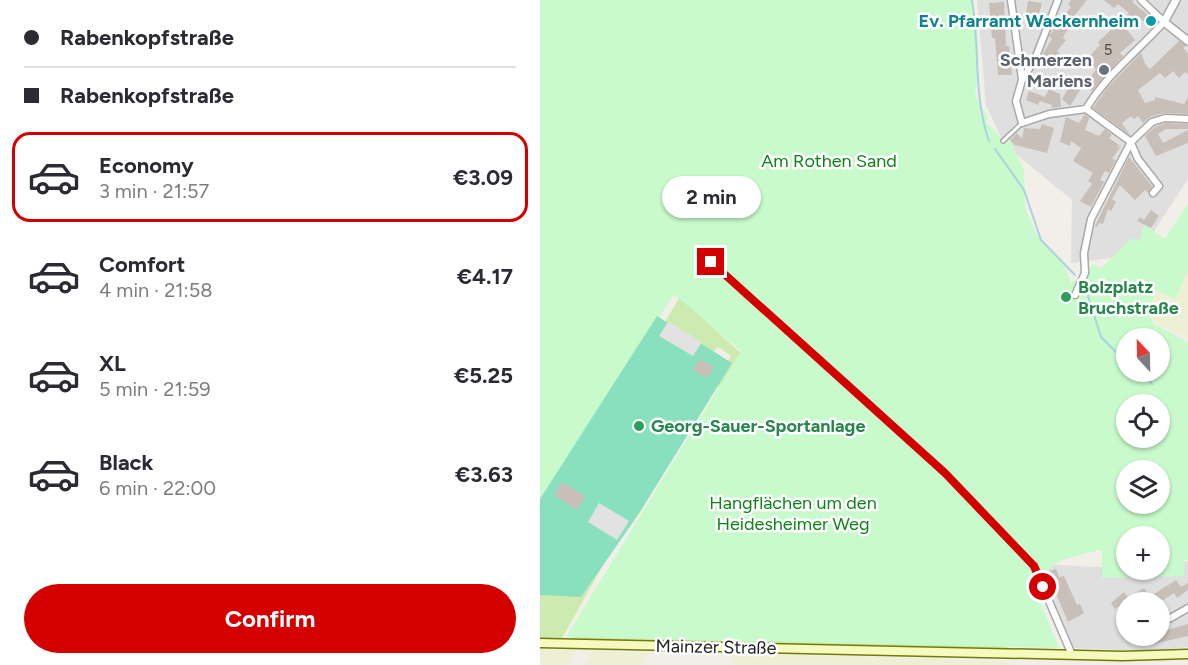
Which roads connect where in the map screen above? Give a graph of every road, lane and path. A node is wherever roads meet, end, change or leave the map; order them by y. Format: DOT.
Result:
graph roads {
  1 [pos="1011,0"];
  2 [pos="1058,0"];
  3 [pos="1141,0"];
  4 [pos="1176,0"];
  5 [pos="1164,22"];
  6 [pos="1188,41"];
  7 [pos="1022,80"];
  8 [pos="1086,109"];
  9 [pos="1188,119"];
  10 [pos="1022,123"];
  11 [pos="1003,141"];
  12 [pos="1131,142"];
  13 [pos="1153,193"];
  14 [pos="706,267"];
  15 [pos="1075,295"];
  16 [pos="1034,566"];
  17 [pos="1188,608"];
  18 [pos="1170,618"];
  19 [pos="540,643"];
  20 [pos="1188,654"];
  21 [pos="1072,655"];
  1 -- 7 [label="street"];
  2 -- 7 [label="street"];
  3 -- 5 [label="street"];
  4 -- 5 [label="street"];
  5 -- 6 [label="street"];
  5 -- 8 [label="street"];
  7 -- 10 [label="street"];
  8 -- 10 [label="street"];
  8 -- 12 [label="street"];
  9 -- 12 [label="street"];
  10 -- 11 [label="lane"];
  12 -- 13 [label="street"];
  12 -- 15 [label="street"];
  14 -- 16 [label="lane"];
  16 -- 21 [label="street"];
  17 -- 18 [label="street"];
  19 -- 21 [label="main road, Mainzer Straße"];
  20 -- 21 [label="main road, Mainzer Straße"];
}
